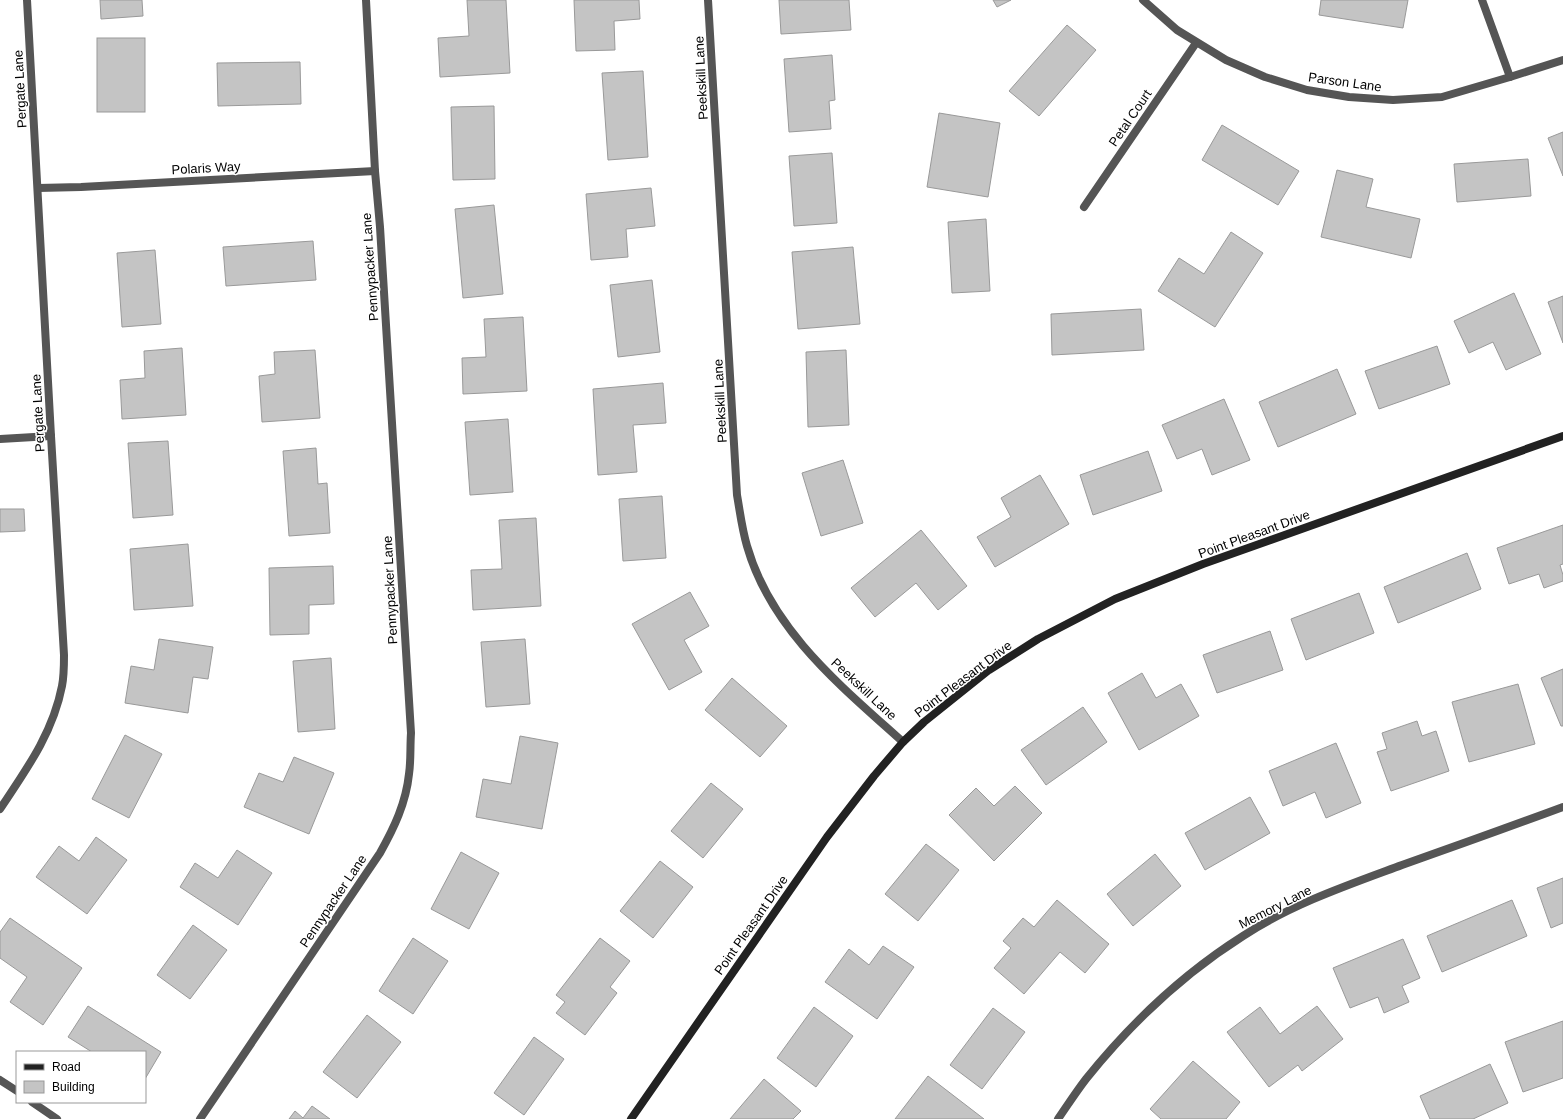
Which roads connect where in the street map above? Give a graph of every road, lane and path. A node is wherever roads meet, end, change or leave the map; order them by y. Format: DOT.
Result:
graph roads {
  1 [pos="27,0"];
  2 [pos="366,0"];
  3 [pos="708,0"];
  4 [pos="1143,0"];
  5 [pos="1482,0"];
  6 [pos="1196,42"];
  7 [pos="1563,60"];
  8 [pos="1510,77"];
  9 [pos="375,171"];
  10 [pos="38,188"];
  11 [pos="1084,207"];
  12 [pos="51,436"];
  13 [pos="1563,436"];
  14 [pos="0,439"];
  15 [pos="903,742"];
  16 [pos="1563,808"];
  17 [pos="0,809"];
  18 [pos="0,1080"];
  19 [pos="16,1090"];
  20 [pos="33,1103"];
  21 [pos="57,1119"];
  22 [pos="200,1119"];
  23 [pos="631,1119"];
  24 [pos="1058,1119"];
  1 -- 10 [label="street, Pergate Lane"];
  2 -- 9 [label="street, Pennypacker Lane"];
  3 -- 15 [label="street, Peekskill Lane"];
  4 -- 6 [label="street, Parson Lane"];
  5 -- 8 [label="street"];
  6 -- 8 [label="street, Parson Lane"];
  6 -- 11 [label="street, Petal Court"];
  7 -- 8 [label="street, Parson Lane"];
  9 -- 10 [label="street, Polaris Way"];
  9 -- 22 [label="street, Pennypacker Lane"];
  10 -- 12 [label="street, Pergate Lane"];
  12 -- 14 [label="street"];
  12 -- 17 [label="street, Pergate Lane"];
  13 -- 15 [label="street, Point Pleasant Drive"];
  15 -- 23 [label="street, Point Pleasant Drive"];
  16 -- 24 [label="street, Memory Lane"];
  18 -- 19 [label="street"];
  20 -- 21 [label="street"];
}
